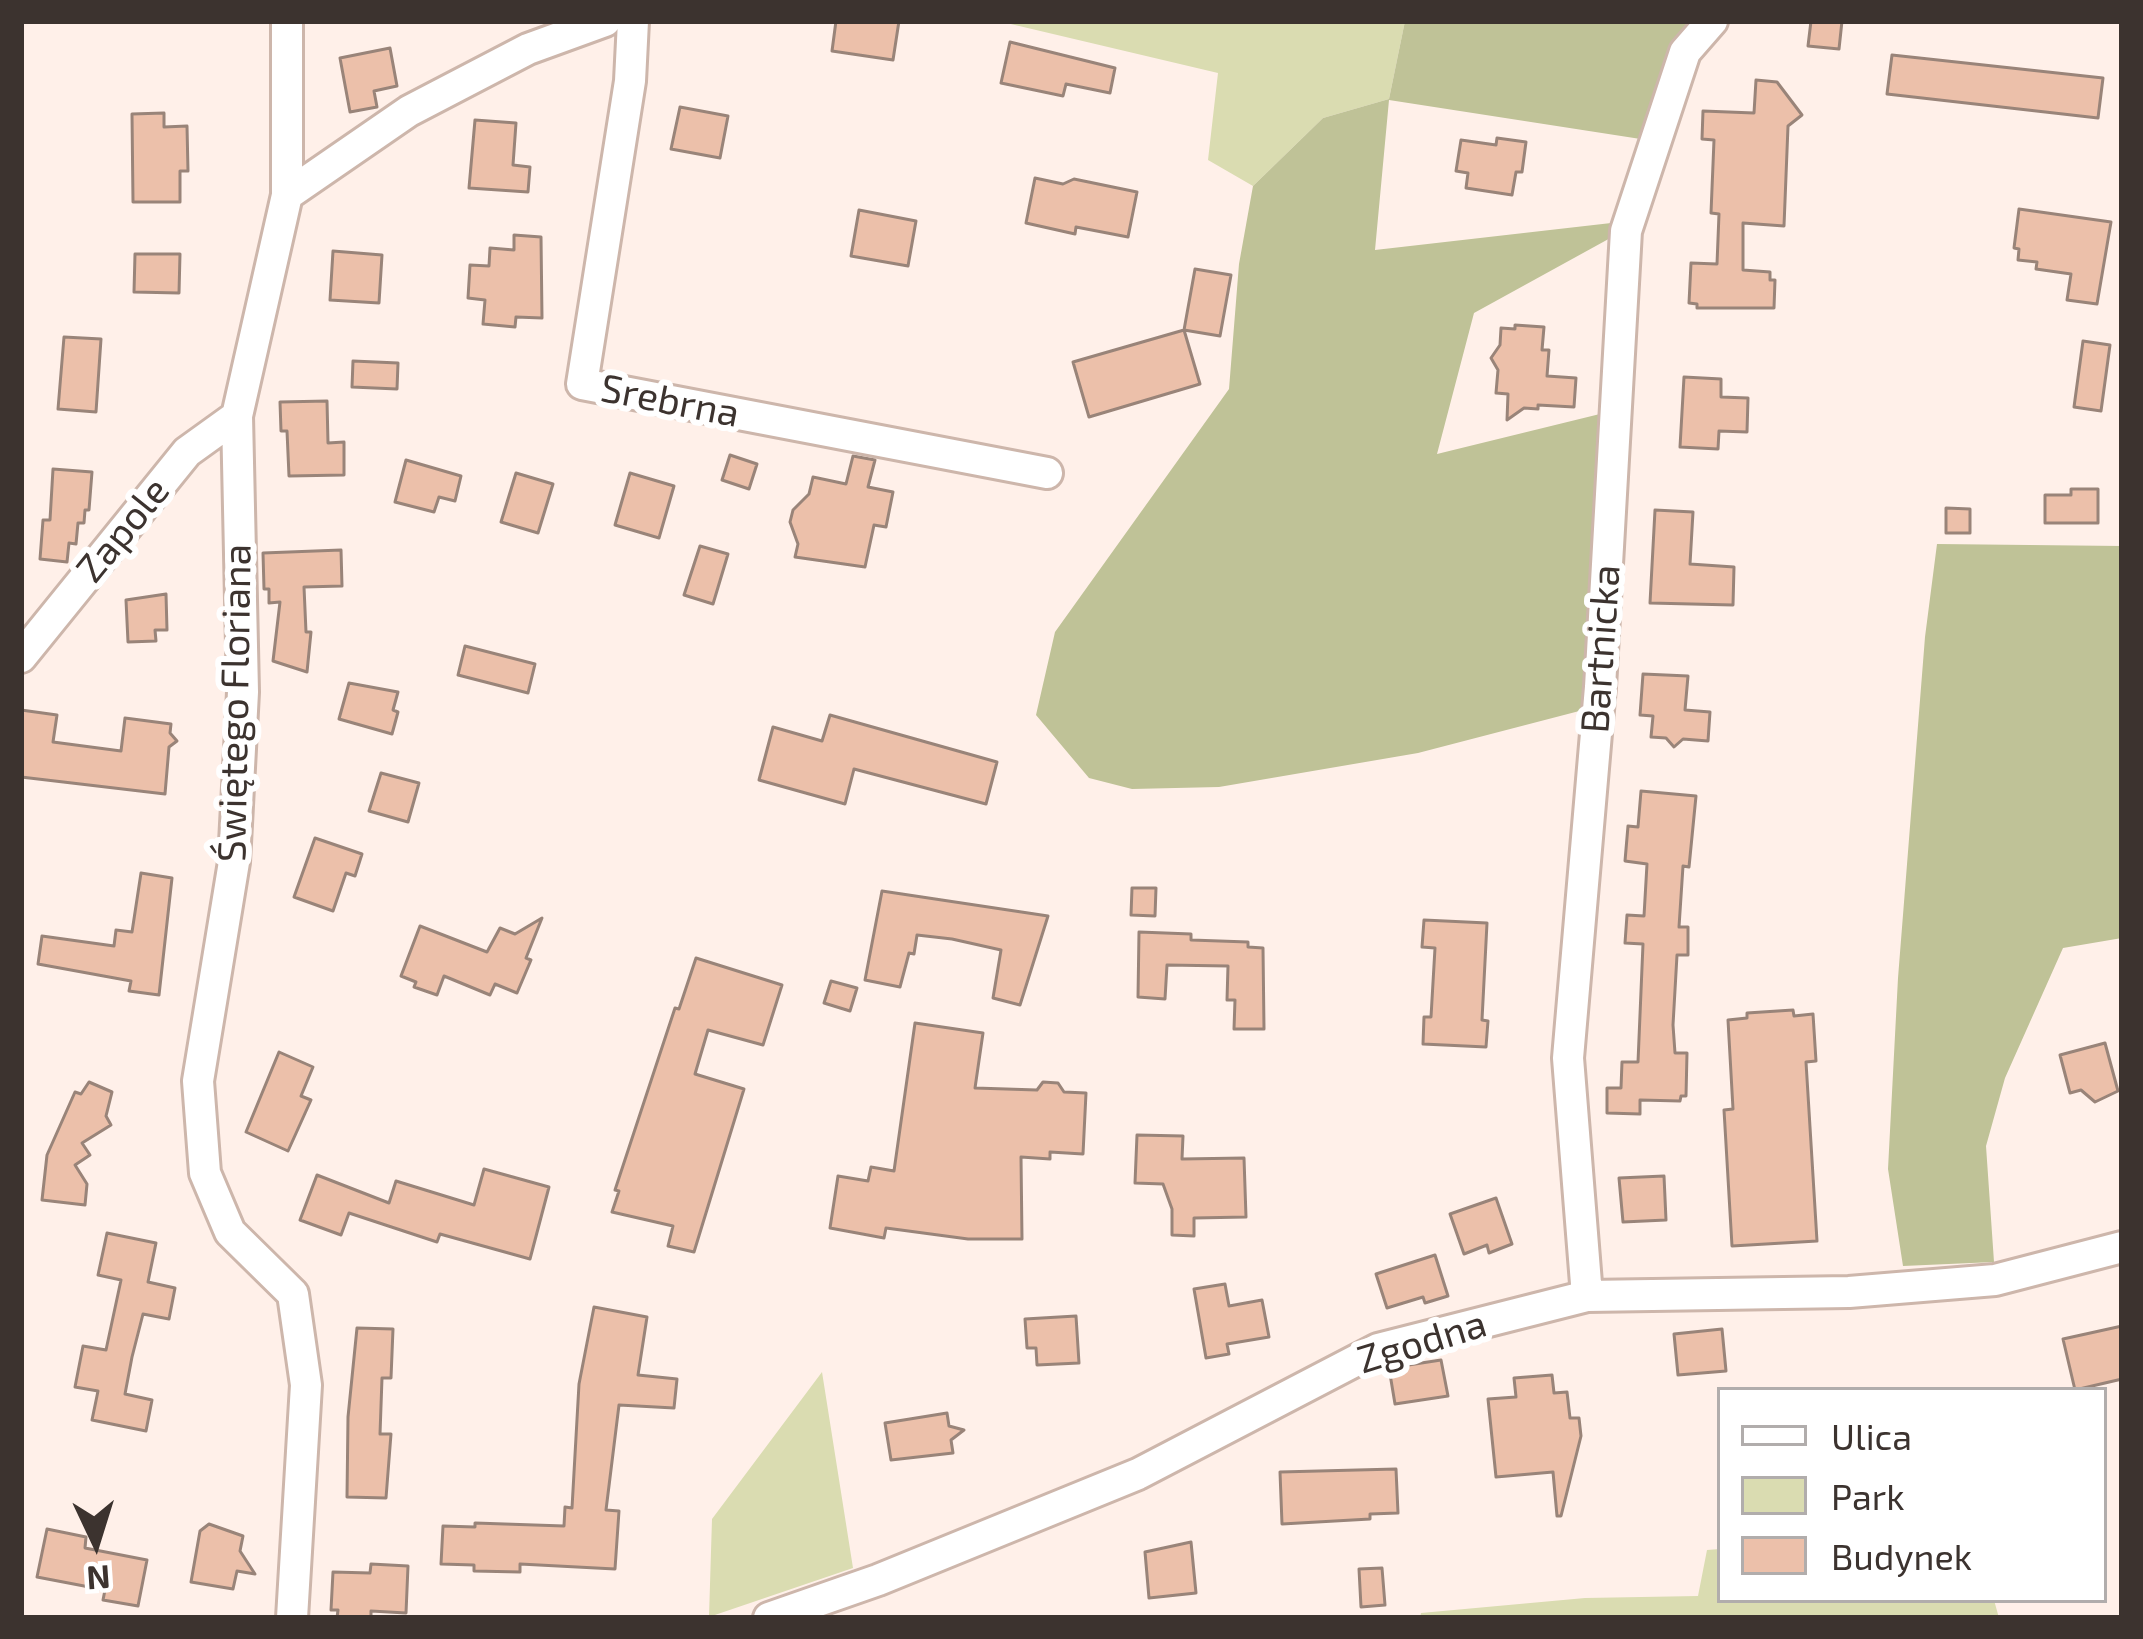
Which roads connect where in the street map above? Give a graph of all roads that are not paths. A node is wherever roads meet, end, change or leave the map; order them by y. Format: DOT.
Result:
graph roads {
  1 [pos="286,21"];
  2 [pos="605,21"];
  3 [pos="633,21"];
  4 [pos="1712,21"];
  5 [pos="287,195"];
  6 [pos="237,416"];
  7 [pos="1047,473"];
  8 [pos="21,657"];
  9 [pos="2122,1247"];
  10 [pos="1587,1296"];
  11 [pos="292,1618"];
  12 [pos="769,1618"];
  1 -- 5 [label="street, Świętego Floriana"];
  2 -- 5 [label="street"];
  3 -- 7 [label="street, Srebrna"];
  4 -- 10 [label="street, Bartnicka"];
  5 -- 6 [label="street, Świętego Floriana"];
  6 -- 8 [label="street, Zapole"];
  6 -- 11 [label="street, Świętego Floriana"];
  9 -- 10 [label="street, Zgodna"];
  10 -- 12 [label="street, Zgodna"];
}
